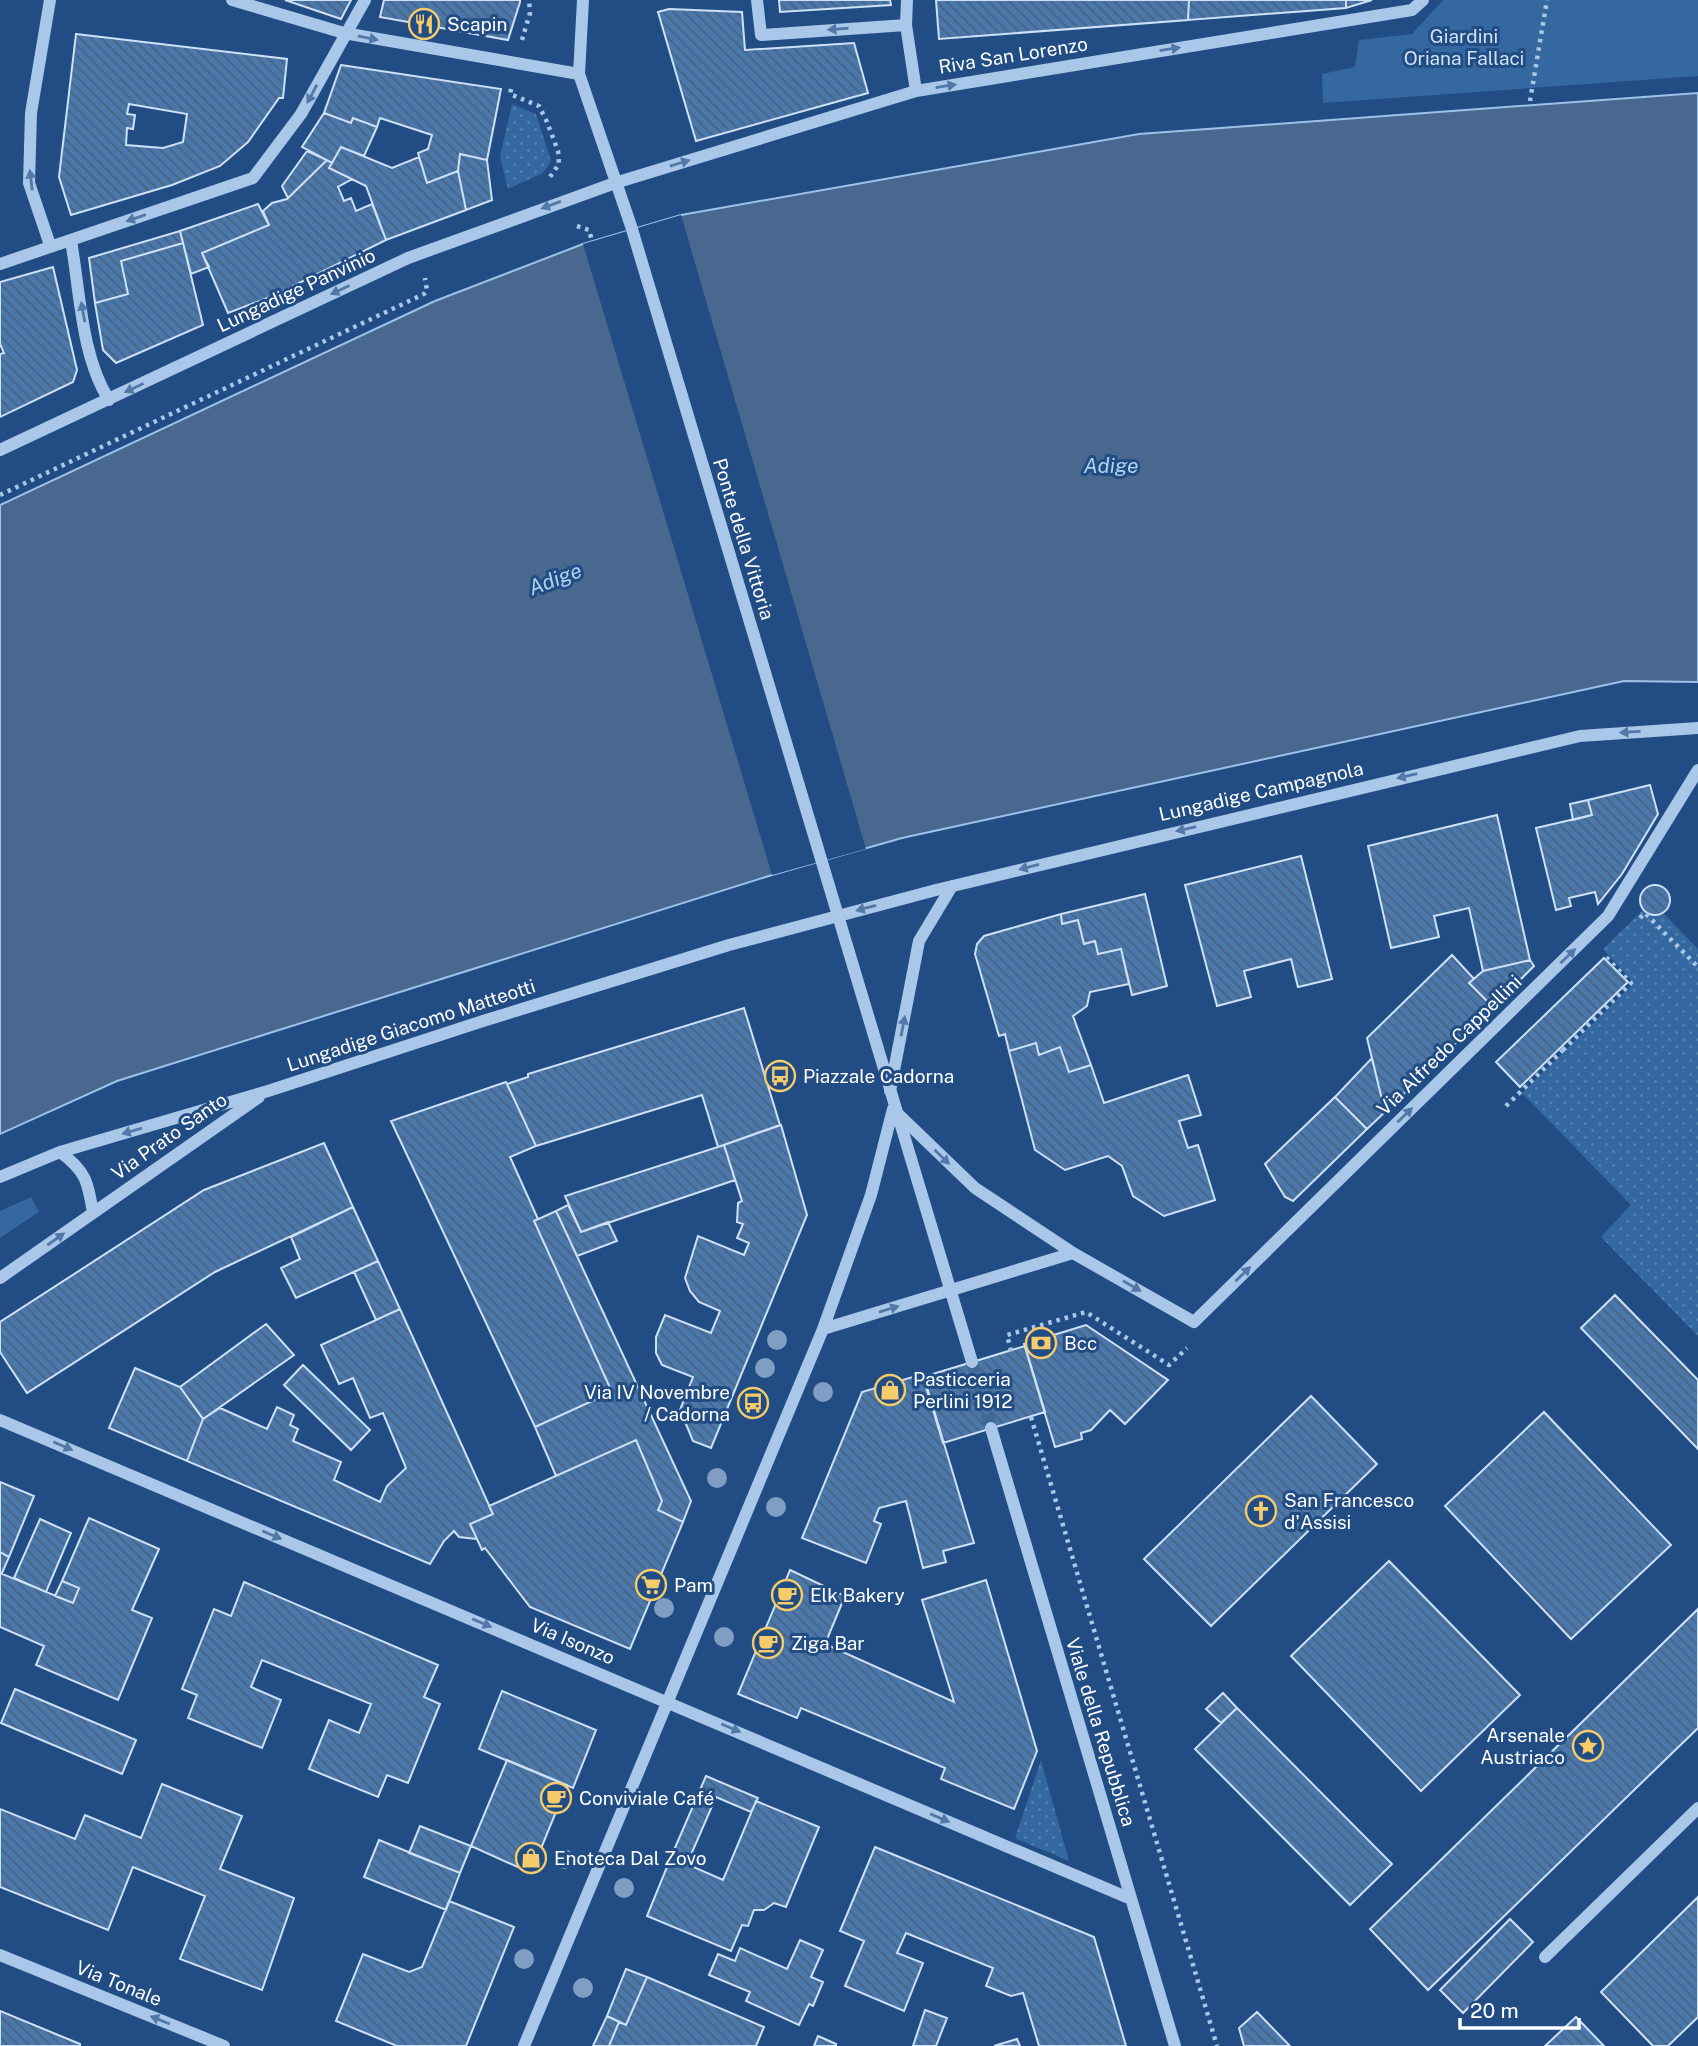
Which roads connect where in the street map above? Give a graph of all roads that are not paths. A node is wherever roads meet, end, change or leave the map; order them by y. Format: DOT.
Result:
graph roads {
  1 [pos="50,0"];
  2 [pos="232,0"];
  3 [pos="365,0"];
  4 [pos="583,0"];
  5 [pos="757,0"];
  6 [pos="907,0"];
  7 [pos="1423,0"];
  8 [pos="906,25"];
  9 [pos="344,33"];
  10 [pos="579,74"];
  11 [pos="916,91"];
  12 [pos="615,183"];
  13 [pos="71,241"];
  14 [pos="50,245"];
  15 [pos="0,264"];
  16 [pos="109,400"];
  17 [pos="0,450"];
  18 [pos="1698,728"];
  19 [pos="1698,770"];
  20 [pos="952,886"];
  21 [pos="837,915"];
  22 [pos="268,1091"];
  23 [pos="889,1093"];
  24 [pos="894,1109"];
  25 [pos="60,1152"];
  26 [pos="0,1177"];
  27 [pos="93,1213"];
  28 [pos="1073,1253"];
  29 [pos="0,1278"];
  30 [pos="951,1290"];
  31 [pos="823,1329"];
  32 [pos="972,1362"];
  33 [pos="0,1420"];
  34 [pos="991,1428"];
  35 [pos="668,1702"];
  36 [pos="1698,1808"];
  37 [pos="1131,1899"];
  38 [pos="0,1955"];
  39 [pos="1545,1957"];
  40 [pos="224,2046"];
  41 [pos="524,2046"];
  42 [pos="1175,2046"];
  14 -- 1 [label="street, one-way"];
  2 -- 9 [label="street"];
  3 -- 9 [label="street"];
  4 -- 10 [label="street"];
  8 -- 5 [label="street, one-way"];
  6 -- 8 [label="street"];
  11 -- 7 [label="street, Riva San Lorenzo, one-way"];
  8 -- 11 [label="street"];
  9 -- 10 [label="street, one-way"];
  9 -- 13 [label="street, one-way"];
  10 -- 12 [label="street, Ponte della Vittoria"];
  12 -- 11 [label="street, Riva San Lorenzo, one-way"];
  12 -- 16 [label="street, Lungadige Panvinio, one-way"];
  12 -- 21 [label="street, Ponte della Vittoria"];
  13 -- 14 [label="street"];
  16 -- 13 [label="street, one-way"];
  14 -- 15 [label="street"];
  16 -- 17 [label="street, Lungadige Panvinio"];
  18 -- 20 [label="street, Lungadige Campagnola, one-way"];
  28 -- 19 [label="street, Via Alfredo Cappellini, one-way"];
  20 -- 21 [label="street, Lungadige Campagnola, one-way"];
  23 -- 20 [label="street, one-way"];
  21 -- 22 [label="street, Lungadige Giacomo Matteotti"];
  21 -- 23 [label="street"];
  22 -- 25 [label="street, Lungadige Giacomo Matteotti, one-way"];
  22 -- 27 [label="street, Via Prato Santo"];
  23 -- 24 [label="street"];
  24 -- 28 [label="street, one-way"];
  24 -- 30 [label="street"];
  24 -- 31 [label="street"];
  25 -- 26 [label="street, Lungadige Giacomo Matteotti"];
  25 -- 27 [label="street, Via Prato Santo"];
  29 -- 27 [label="street, Via Prato Santo, one-way"];
  28 -- 30 [label="street"];
  31 -- 30 [label="street, one-way"];
  30 -- 32 [label="street"];
  31 -- 35 [label="street"];
  33 -- 35 [label="street, Via Isonzo, one-way"];
  34 -- 37 [label="street, Viale della Repubblica"];
  35 -- 37 [label="street, Via Isonzo, one-way"];
  35 -- 41 [label="street"];
  36 -- 39 [label="street"];
  37 -- 42 [label="street, Viale della Repubblica"];
  40 -- 38 [label="street, Via Tonale, one-way"];
}
